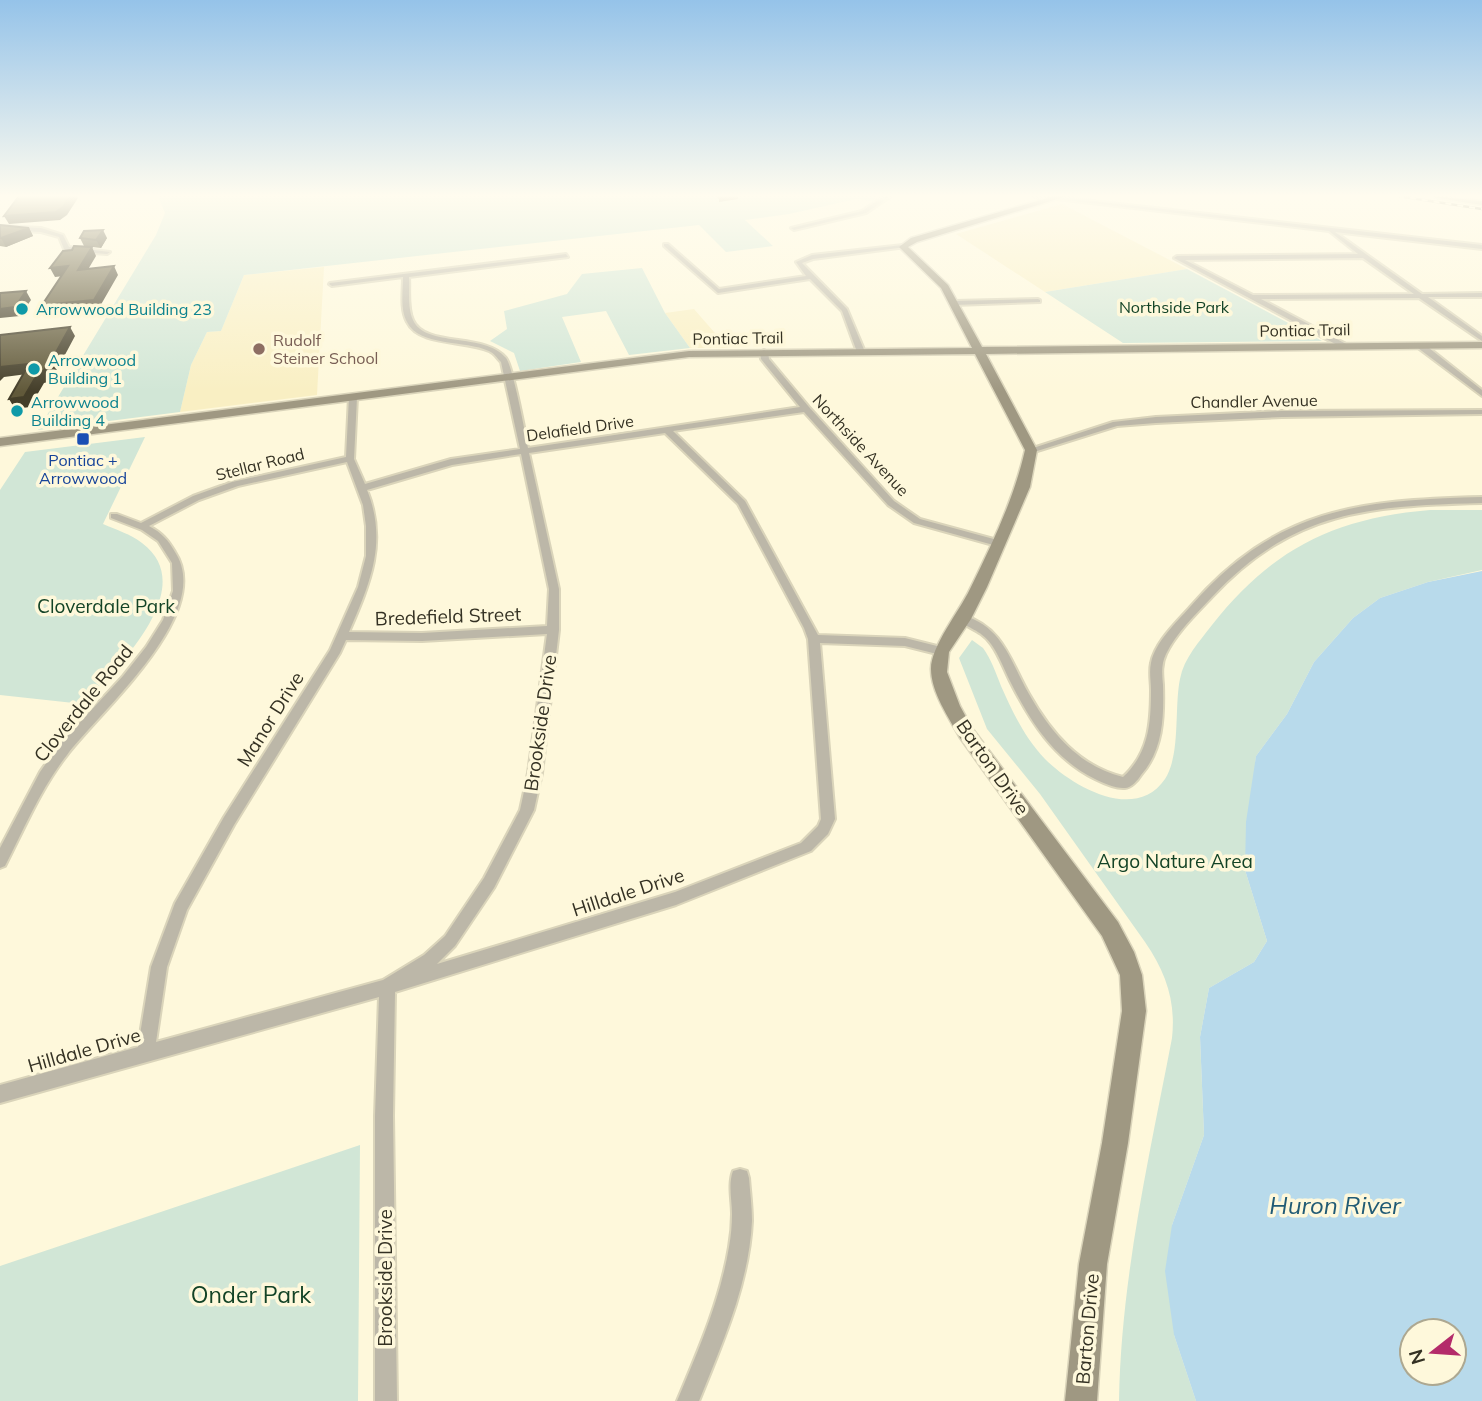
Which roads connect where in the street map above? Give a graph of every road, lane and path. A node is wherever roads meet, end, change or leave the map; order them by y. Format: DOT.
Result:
graph roads {
  1 [pos="521,261"];
  2 [pos="683,261"];
  3 [pos="800,261"];
  4 [pos="919,261"];
  5 [pos="1184,261"];
  6 [pos="1373,261"];
  7 [pos="406,275"];
  8 [pos="810,277"];
  9 [pos="332,284"];
  10 [pos="1421,295"];
  11 [pos="1482,295"];
  12 [pos="1254,297"];
  13 [pos="1038,301"];
  14 [pos="954,303"];
  15 [pos="1482,339"];
  16 [pos="1345,345"];
  17 [pos="1482,345"];
  18 [pos="1421,346"];
  19 [pos="978,350"];
  20 [pos="764,352"];
  21 [pos="861,352"];
  22 [pos="509,377"];
  23 [pos="1482,394"];
  24 [pos="353,397"];
  25 [pos="806,410"];
  26 [pos="1482,412"];
  27 [pos="667,430"];
  28 [pos="0,442"];
  29 [pos="524,450"];
  30 [pos="1031,450"];
  31 [pos="351,459"];
  32 [pos="362,488"];
  33 [pos="1482,500"];
  34 [pos="114,516"];
  35 [pos="142,526"];
  36 [pos="997,542"];
  37 [pos="963,619"];
  38 [pos="553,630"];
  39 [pos="344,636"];
  40 [pos="814,639"];
  41 [pos="941,651"];
  42 [pos="0,862"];
  43 [pos="387,987"];
  44 [pos="146,1052"];
  45 [pos="0,1094"];
  46 [pos="740,1178"];
  47 [pos="386,1401"];
  48 [pos="688,1401"];
  49 [pos="1081,1401"];
  1 -- 7 [label="street"];
  2 -- 8 [label="street"];
  3 -- 8 [label="street"];
  4 -- 14 [label="main road"];
  5 -- 12 [label="street"];
  6 -- 10 [label="street"];
  7 -- 9 [label="street"];
  7 -- 22 [label="street, Brookside Drive"];
  8 -- 21 [label="street"];
  10 -- 11 [label="street"];
  10 -- 12 [label="street"];
  10 -- 15 [label="street"];
  12 -- 16 [label="street"];
  13 -- 14 [label="street"];
  14 -- 19 [label="main road"];
  16 -- 18 [label="main road, Pontiac Trail"];
  16 -- 19 [label="main road, Pontiac Trail"];
  17 -- 18 [label="main road, Pontiac Trail"];
  18 -- 23 [label="street"];
  19 -- 21 [label="main road, Pontiac Trail"];
  19 -- 30 [label="main road"];
  20 -- 21 [label="main road, Pontiac Trail"];
  20 -- 22 [label="main road, Pontiac Trail"];
  20 -- 25 [label="street, Northside Avenue"];
  22 -- 24 [label="main road, Pontiac Trail"];
  22 -- 29 [label="street, Brookside Drive"];
  24 -- 28 [label="main road, Pontiac Trail"];
  24 -- 31 [label="street, Manor Drive"];
  25 -- 27 [label="street, Delafield Drive"];
  25 -- 36 [label="street, Northside Avenue"];
  26 -- 30 [label="street, Chandler Avenue"];
  27 -- 29 [label="street, Delafield Drive"];
  27 -- 40 [label="street, Hilldale Drive"];
  29 -- 32 [label="street, Delafield Drive"];
  29 -- 38 [label="street, Brookside Drive"];
  30 -- 36 [label="main road"];
  31 -- 32 [label="street, Manor Drive"];
  31 -- 35 [label="street, Stellar Road"];
  32 -- 39 [label="street, Manor Drive"];
  33 -- 37 [label="street"];
  34 -- 35 [label="street, Cloverdale Road"];
  35 -- 42 [label="street, Cloverdale Road"];
  36 -- 37 [label="main road"];
  37 -- 41 [label="main road"];
  38 -- 39 [label="street, Bredefield Street"];
  38 -- 43 [label="street, Brookside Drive"];
  39 -- 44 [label="street, Manor Drive"];
  40 -- 41 [label="street"];
  40 -- 43 [label="street, Hilldale Drive"];
  41 -- 49 [label="main road, Barton Drive"];
  43 -- 44 [label="street, Hilldale Drive"];
  43 -- 47 [label="street, Brookside Drive"];
  44 -- 45 [label="street, Hilldale Drive"];
  46 -- 48 [label="street"];
}
